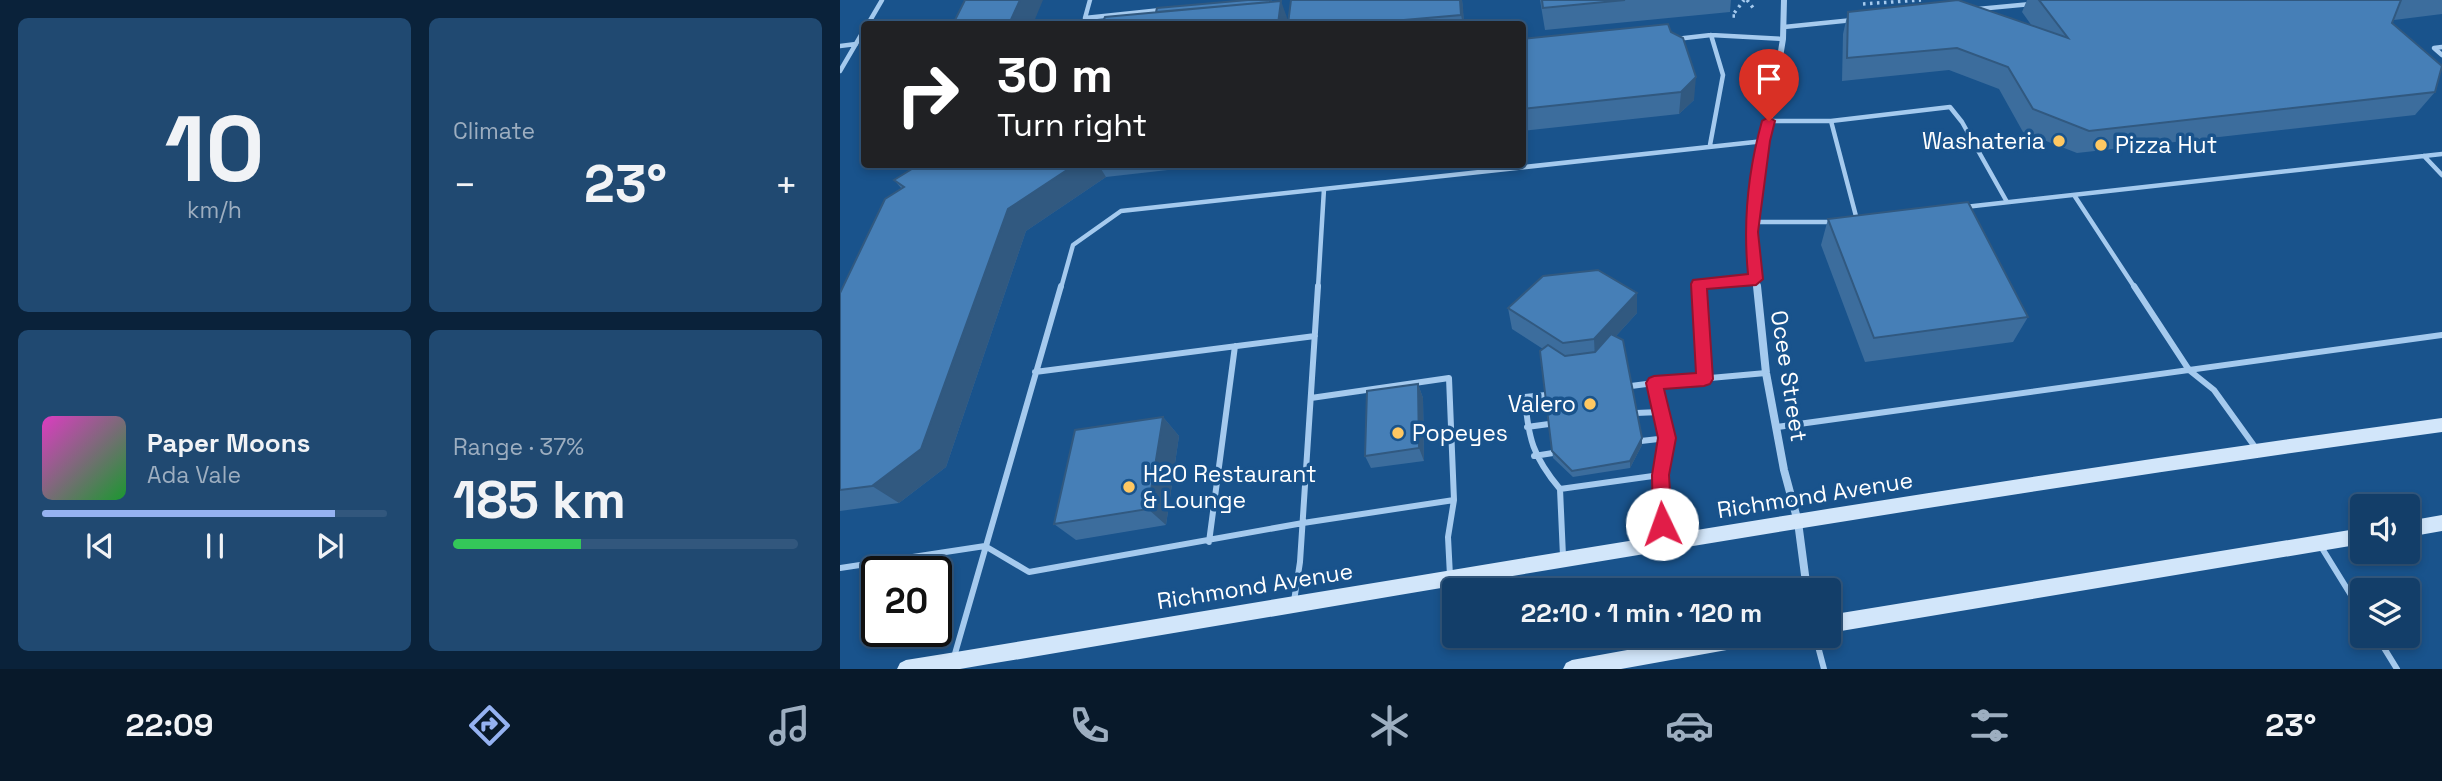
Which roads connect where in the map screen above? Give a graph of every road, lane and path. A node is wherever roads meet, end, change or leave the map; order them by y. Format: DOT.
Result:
graph roads {
  1 [pos="882,0"];
  2 [pos="1090,0"];
  3 [pos="1745,0"];
  4 [pos="1784,0"];
  5 [pos="1921,0"];
  6 [pos="1860,4"];
  7 [pos="2031,4"];
  8 [pos="1754,9"];
  9 [pos="1977,9"];
  10 [pos="1163,10"];
  11 [pos="1744,18"];
  12 [pos="1854,20"];
  13 [pos="870,21"];
  14 [pos="1784,27"];
  15 [pos="861,35"];
  16 [pos="1711,35"];
  17 [pos="1671,39"];
  18 [pos="1783,39"];
  19 [pos="856,44"];
  20 [pos="840,46"];
  21 [pos="2442,47"];
  22 [pos="2442,55"];
  23 [pos="840,71"];
  24 [pos="1769,121"];
  25 [pos="1831,121"];
  26 [pos="1763,141"];
  27 [pos="1710,145"];
  28 [pos="2442,154"];
  29 [pos="2424,156"];
  30 [pos="1526,166"];
  31 [pos="1508,168"];
  32 [pos="2442,175"];
  33 [pos="1324,189"];
  34 [pos="2074,195"];
  35 [pos="2007,202"];
  36 [pos="1964,207"];
  37 [pos="1870,218"];
  38 [pos="1857,220"];
  39 [pos="1752,222"];
  40 [pos="1756,279"];
  41 [pos="2442,335"];
  42 [pos="1315,336"];
  43 [pos="1235,346"];
  44 [pos="2189,370"];
  45 [pos="1035,372"];
  46 [pos="1766,373"];
  47 [pos="1704,379"];
  48 [pos="1654,383"];
  49 [pos="1631,386"];
  50 [pos="1546,395"];
  51 [pos="1311,398"];
  52 [pos="1660,412"];
  53 [pos="1636,413"];
  54 [pos="1549,424"];
  55 [pos="2442,425"];
  56 [pos="1527,427"];
  57 [pos="1777,427"];
  58 [pos="1667,438"];
  59 [pos="1641,441"];
  60 [pos="2257,450"];
  61 [pos="1553,453"];
  62 [pos="1534,456"];
  63 [pos="1660,475"];
  64 [pos="1560,489"];
  65 [pos="1454,500"];
  66 [pos="1798,522"];
  67 [pos="1303,523"];
  68 [pos="2442,523"];
  69 [pos="2420,527"];
  70 [pos="2350,538"];
  71 [pos="1209,542"];
  72 [pos="2319,543"];
  73 [pos="1664,544"];
  74 [pos="985,546"];
  75 [pos="1563,560"];
  76 [pos="840,568"];
  77 [pos="1450,578"];
  78 [pos="1456,578"];
  79 [pos="1805,578"];
  80 [pos="1442,580"];
  81 [pos="2350,593"];
  82 [pos="1294,604"];
  83 [pos="1841,622"];
  84 [pos="1694,648"];
  85 [pos="1818,648"];
  86 [pos="2384,648"];
  87 [pos="953,661"];
  88 [pos="1597,667"];
  89 [pos="906,669"];
  90 [pos="1572,669"];
  91 [pos="1824,669"];
  92 [pos="2398,669"];
  1 -- 13 [label="lane"];
  2 -- 10 [label="lane"];
  3 -- 8 [label="path"];
  3 -- 11 [label="path"];
  4 -- 14 [label="street, Ocee Street"];
  5 -- 6 [label="path"];
  7 -- 9 [label="lane"];
  12 -- 14 [label="lane"];
  14 -- 18 [label="street, Ocee Street"];
  15 -- 19 [label="lane"];
  16 -- 17 [label="lane"];
  16 -- 18 [label="lane"];
  16 -- 27 [label="lane"];
  18 -- 24 [label="street, Ocee Street"];
  19 -- 20 [label="lane"];
  19 -- 23 [label="lane"];
  21 -- 22 [label="lane"];
  24 -- 25 [label="lane"];
  24 -- 26 [label="street, Ocee Street"];
  25 -- 35 [label="lane"];
  25 -- 38 [label="lane"];
  26 -- 27 [label="lane"];
  26 -- 39 [label="street, Ocee Street"];
  27 -- 30 [label="lane"];
  28 -- 29 [label="lane"];
  29 -- 32 [label="lane"];
  29 -- 34 [label="lane"];
  31 -- 33 [label="lane"];
  33 -- 42 [label="lane"];
  33 -- 45 [label="lane"];
  34 -- 35 [label="lane"];
  34 -- 44 [label="lane"];
  35 -- 36 [label="lane"];
  37 -- 38 [label="lane"];
  38 -- 39 [label="lane"];
  39 -- 40 [label="street, Ocee Street"];
  40 -- 46 [label="street, Ocee Street"];
  40 -- 47 [label="lane"];
  41 -- 44 [label="lane"];
  42 -- 43 [label="lane"];
  42 -- 51 [label="lane"];
  43 -- 45 [label="lane"];
  43 -- 71 [label="lane"];
  44 -- 57 [label="lane"];
  44 -- 60 [label="lane"];
  45 -- 74 [label="lane"];
  46 -- 47 [label="lane"];
  46 -- 57 [label="street, Ocee Street"];
  47 -- 48 [label="lane"];
  48 -- 49 [label="lane"];
  48 -- 52 [label="lane"];
  50 -- 56 [label="lane"];
  51 -- 65 [label="lane"];
  51 -- 67 [label="lane"];
  52 -- 53 [label="lane"];
  52 -- 58 [label="lane"];
  54 -- 56 [label="lane"];
  55 -- 60 [label="main road, Richmond Avenue"];
  56 -- 62 [label="lane"];
  57 -- 66 [label="street, Ocee Street"];
  58 -- 59 [label="lane"];
  58 -- 63 [label="lane"];
  60 -- 66 [label="main road, Richmond Avenue"];
  61 -- 62 [label="lane"];
  62 -- 64 [label="lane"];
  63 -- 64 [label="lane"];
  63 -- 73 [label="lane"];
  64 -- 75 [label="lane"];
  65 -- 67 [label="lane"];
  65 -- 77 [label="lane"];
  66 -- 73 [label="main road, Richmond Avenue"];
  66 -- 79 [label="street, Ocee Street"];
  67 -- 71 [label="lane"];
  67 -- 82 [label="lane"];
  68 -- 69 [label="main road"];
  70 -- 72 [label="main road"];
  71 -- 74 [label="lane"];
  72 -- 81 [label="lane"];
  72 -- 83 [label="main road"];
  73 -- 75 [label="main road, Richmond Avenue"];
  74 -- 76 [label="lane"];
  74 -- 87 [label="lane"];
  75 -- 78 [label="main road, Richmond Avenue"];
  80 -- 82 [label="main road, Richmond Avenue"];
  82 -- 87 [label="main road, Richmond Avenue"];
  84 -- 88 [label="main road"];
  85 -- 91 [label="lane"];
  86 -- 92 [label="lane"];
  87 -- 89 [label="main road, Richmond Avenue"];
  88 -- 90 [label="main road"];
}
